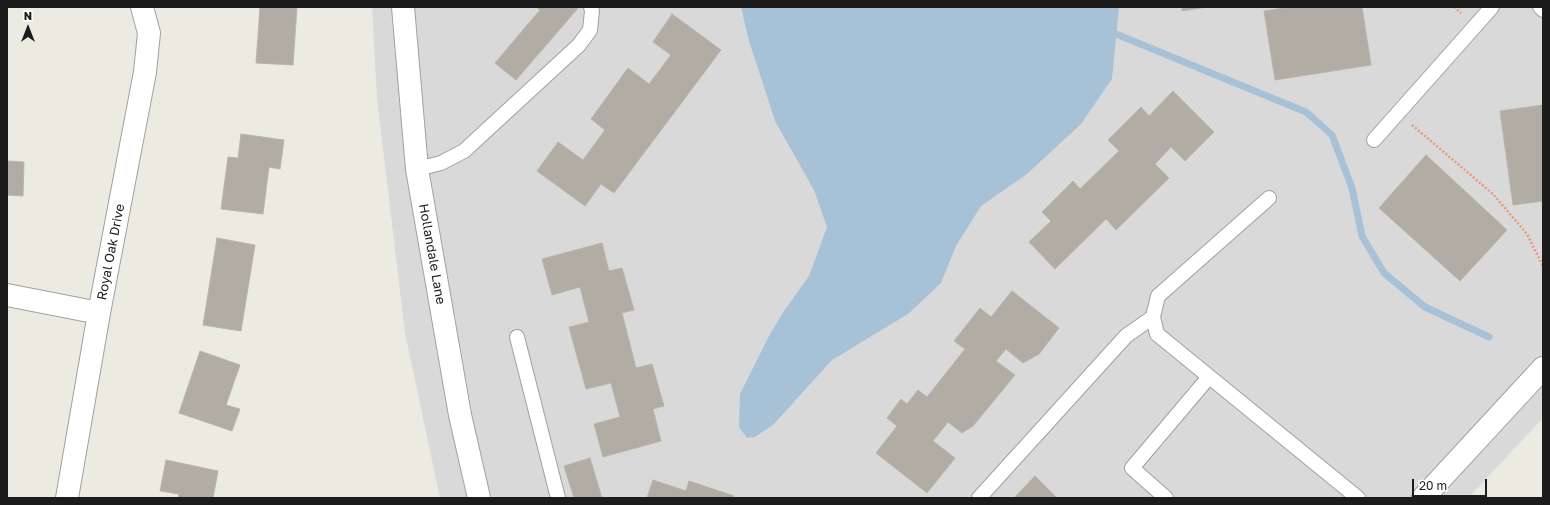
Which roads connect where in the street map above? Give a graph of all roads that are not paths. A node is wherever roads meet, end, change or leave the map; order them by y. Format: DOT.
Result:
graph roads {
  1 [pos="142,7"];
  2 [pos="404,7"];
  3 [pos="591,7"];
  4 [pos="1492,7"];
  5 [pos="1540,7"];
  6 [pos="1543,10"];
  7 [pos="1374,140"];
  8 [pos="417,169"];
  9 [pos="1269,198"];
  10 [pos="7,295"];
  11 [pos="99,313"];
  12 [pos="1153,317"];
  13 [pos="517,337"];
  14 [pos="1543,368"];
  15 [pos="1210,377"];
  16 [pos="67,498"];
  17 [pos="479,498"];
  18 [pos="558,498"];
  19 [pos="979,498"];
  20 [pos="1166,498"];
  21 [pos="1358,498"];
  22 [pos="1423,498"];
  1 -- 11 [label="street, Royal Oak Drive"];
  2 -- 8 [label="street, Hollandale Lane"];
  3 -- 8 [label="lane"];
  4 -- 7 [label="lane"];
  5 -- 6 [label="lane"];
  8 -- 17 [label="street, Hollandale Lane"];
  9 -- 12 [label="lane"];
  10 -- 11 [label="street"];
  11 -- 16 [label="street, Royal Oak Drive"];
  12 -- 15 [label="lane"];
  12 -- 19 [label="lane"];
  13 -- 18 [label="lane"];
  14 -- 22 [label="street"];
  15 -- 20 [label="lane"];
  15 -- 21 [label="lane"];
}
